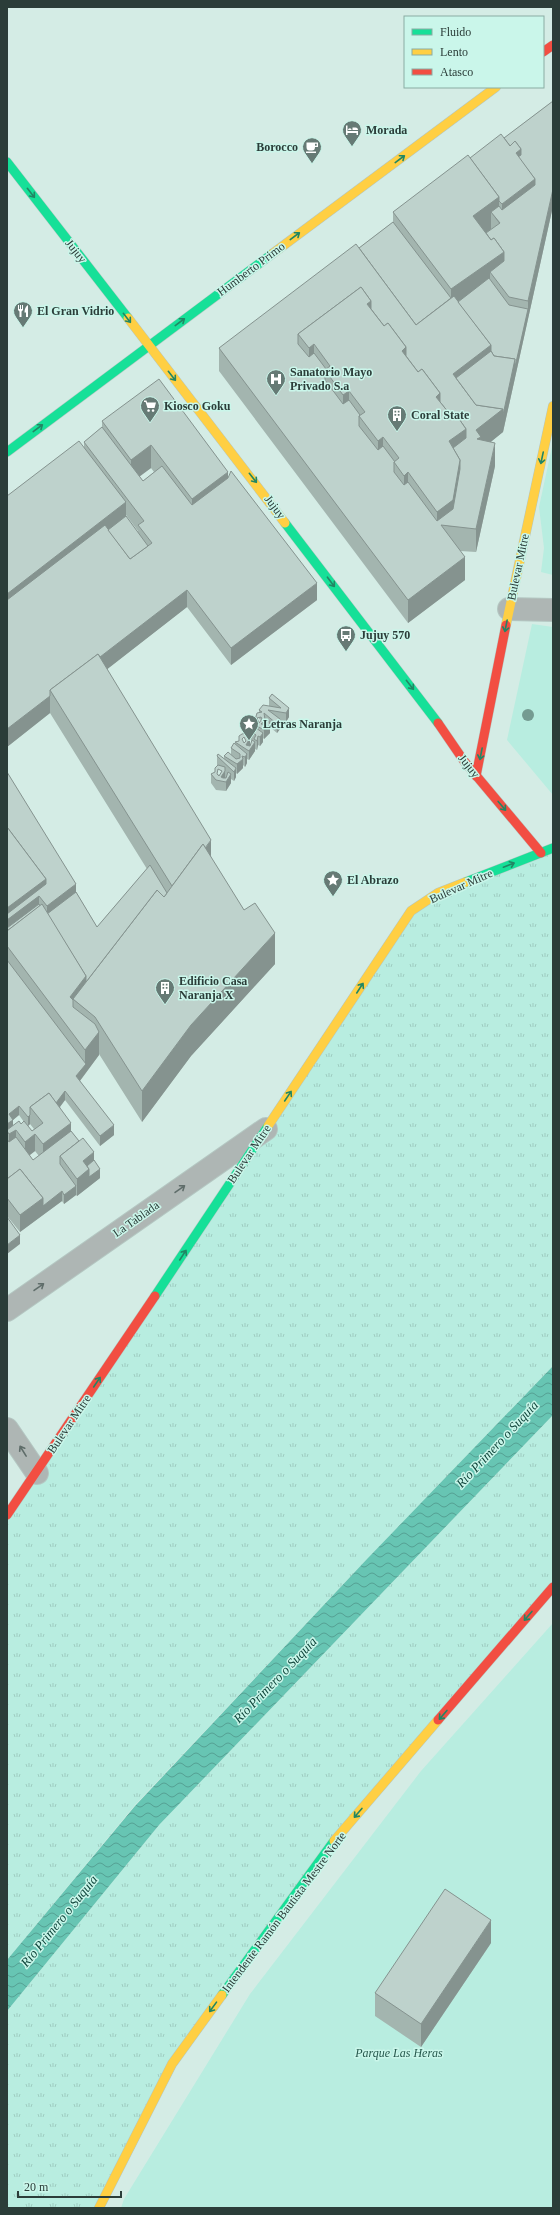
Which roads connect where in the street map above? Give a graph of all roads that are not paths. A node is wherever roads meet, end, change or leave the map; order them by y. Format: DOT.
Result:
graph roads {
  1 [pos="553,45"];
  2 [pos="544,51"];
  3 [pos="495,88"];
  4 [pos="7,162"];
  5 [pos="148,345"];
  6 [pos="553,406"];
  7 [pos="7,452"];
  8 [pos="509,609"];
  9 [pos="553,610"];
  10 [pos="476,776"];
  11 [pos="553,848"];
  12 [pos="541,853"];
  13 [pos="549,863"];
  14 [pos="266,1129"];
  15 [pos="7,1310"];
  16 [pos="7,1429"];
  17 [pos="36,1473"];
  18 [pos="7,1515"];
  19 [pos="553,1587"];
  20 [pos="99,2208"];
  1 -- 2 [label="main road"];
  5 -- 3 [label="main road, Humberto Primo, one-way"];
  4 -- 5 [label="main road, Jujuy, one-way"];
  7 -- 5 [label="main road, Humberto Primo, one-way"];
  5 -- 10 [label="main road, Jujuy, one-way"];
  6 -- 8 [label="main road, Bulevar Mitre, one-way"];
  8 -- 9 [label="street"];
  8 -- 10 [label="main road, Bulevar Mitre, one-way"];
  10 -- 12 [label="main road, Jujuy, one-way"];
  11 -- 12 [label="main road, Bulevar Mitre"];
  12 -- 13 [label="main road, Jujuy"];
  14 -- 12 [label="main road, Bulevar Mitre, one-way"];
  15 -- 14 [label="street, La Tablada, one-way"];
  17 -- 14 [label="main road, Bulevar Mitre, one-way"];
  17 -- 16 [label="street, one-way"];
  17 -- 18 [label="main road, Bulevar Mitre"];
  19 -- 20 [label="main road, Intendente Ramón Bautista Mestre Norte, one-way"];
}
